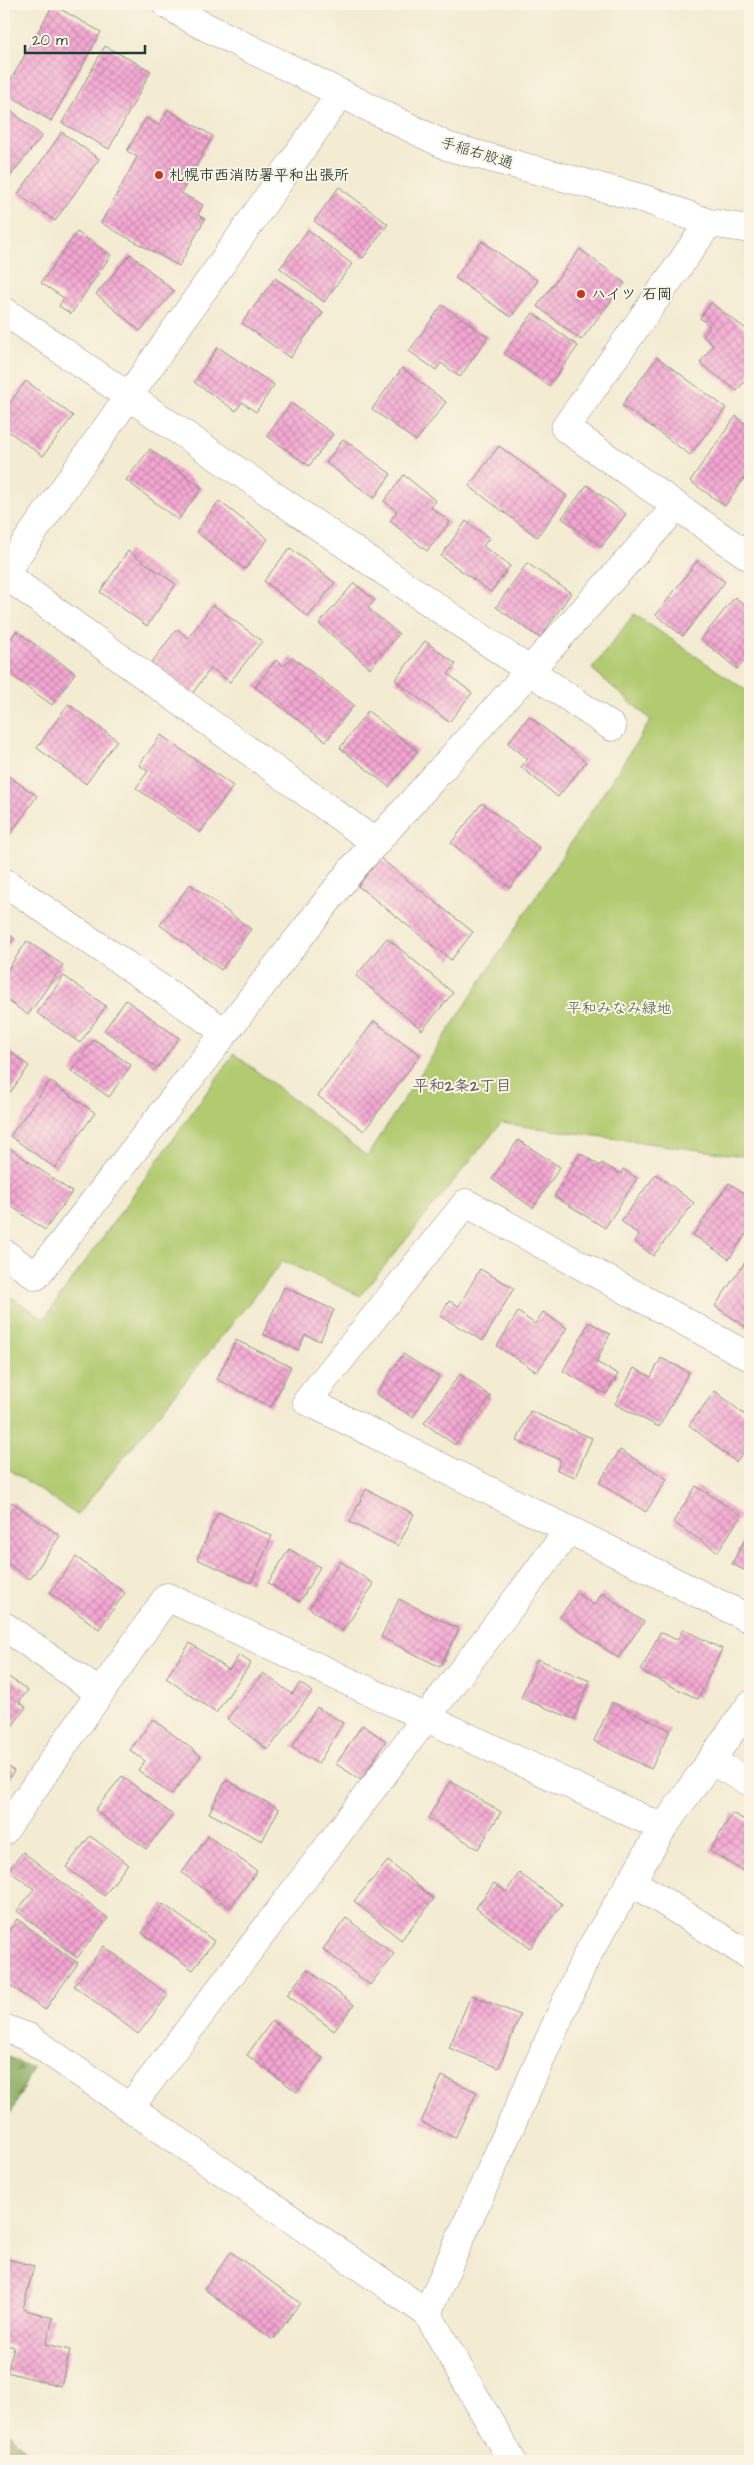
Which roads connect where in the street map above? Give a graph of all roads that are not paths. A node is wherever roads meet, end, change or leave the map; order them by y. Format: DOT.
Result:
graph roads {
  1 [pos="166,4"];
  2 [pos="340,94"];
  3 [pos="709,223"];
  4 [pos="750,229"];
  5 [pos="4,311"];
  6 [pos="130,396"];
  7 [pos="677,506"];
  8 [pos="750,557"];
  9 [pos="4,574"];
  10 [pos="530,671"];
  11 [pos="612,727"];
  12 [pos="376,843"];
  13 [pos="4,882"];
  14 [pos="225,1032"];
  15 [pos="4,1253"];
  16 [pos="750,1357"];
  17 [pos="569,1530"];
  18 [pos="750,1619"];
  19 [pos="4,1626"];
  20 [pos="100,1693"];
  21 [pos="750,1705"];
  22 [pos="426,1717"];
  23 [pos="710,1761"];
  24 [pos="750,1782"];
  25 [pos="663,1828"];
  26 [pos="4,1831"];
  27 [pos="631,1881"];
  28 [pos="750,1956"];
  29 [pos="4,2028"];
  30 [pos="130,2107"];
  31 [pos="427,2314"];
  32 [pos="512,2461"];
  1 -- 2 [label="street, 手稲右股通"];
  2 -- 3 [label="street, 手稲右股通"];
  2 -- 6 [label="street"];
  3 -- 4 [label="street, 手稲右股通"];
  3 -- 7 [label="street"];
  5 -- 6 [label="street"];
  6 -- 9 [label="street"];
  6 -- 10 [label="street"];
  7 -- 8 [label="street"];
  7 -- 10 [label="street"];
  9 -- 12 [label="street"];
  10 -- 11 [label="street"];
  10 -- 12 [label="street"];
  12 -- 14 [label="street"];
  13 -- 14 [label="street"];
  14 -- 15 [label="street"];
  16 -- 17 [label="street"];
  17 -- 18 [label="street"];
  17 -- 22 [label="street"];
  19 -- 20 [label="street"];
  20 -- 22 [label="street"];
  20 -- 26 [label="street"];
  21 -- 23 [label="street"];
  22 -- 25 [label="street"];
  22 -- 30 [label="street"];
  23 -- 24 [label="street"];
  23 -- 25 [label="street"];
  25 -- 27 [label="street"];
  27 -- 28 [label="street"];
  27 -- 31 [label="street"];
  29 -- 30 [label="street"];
  30 -- 31 [label="street"];
  31 -- 32 [label="street"];
}
